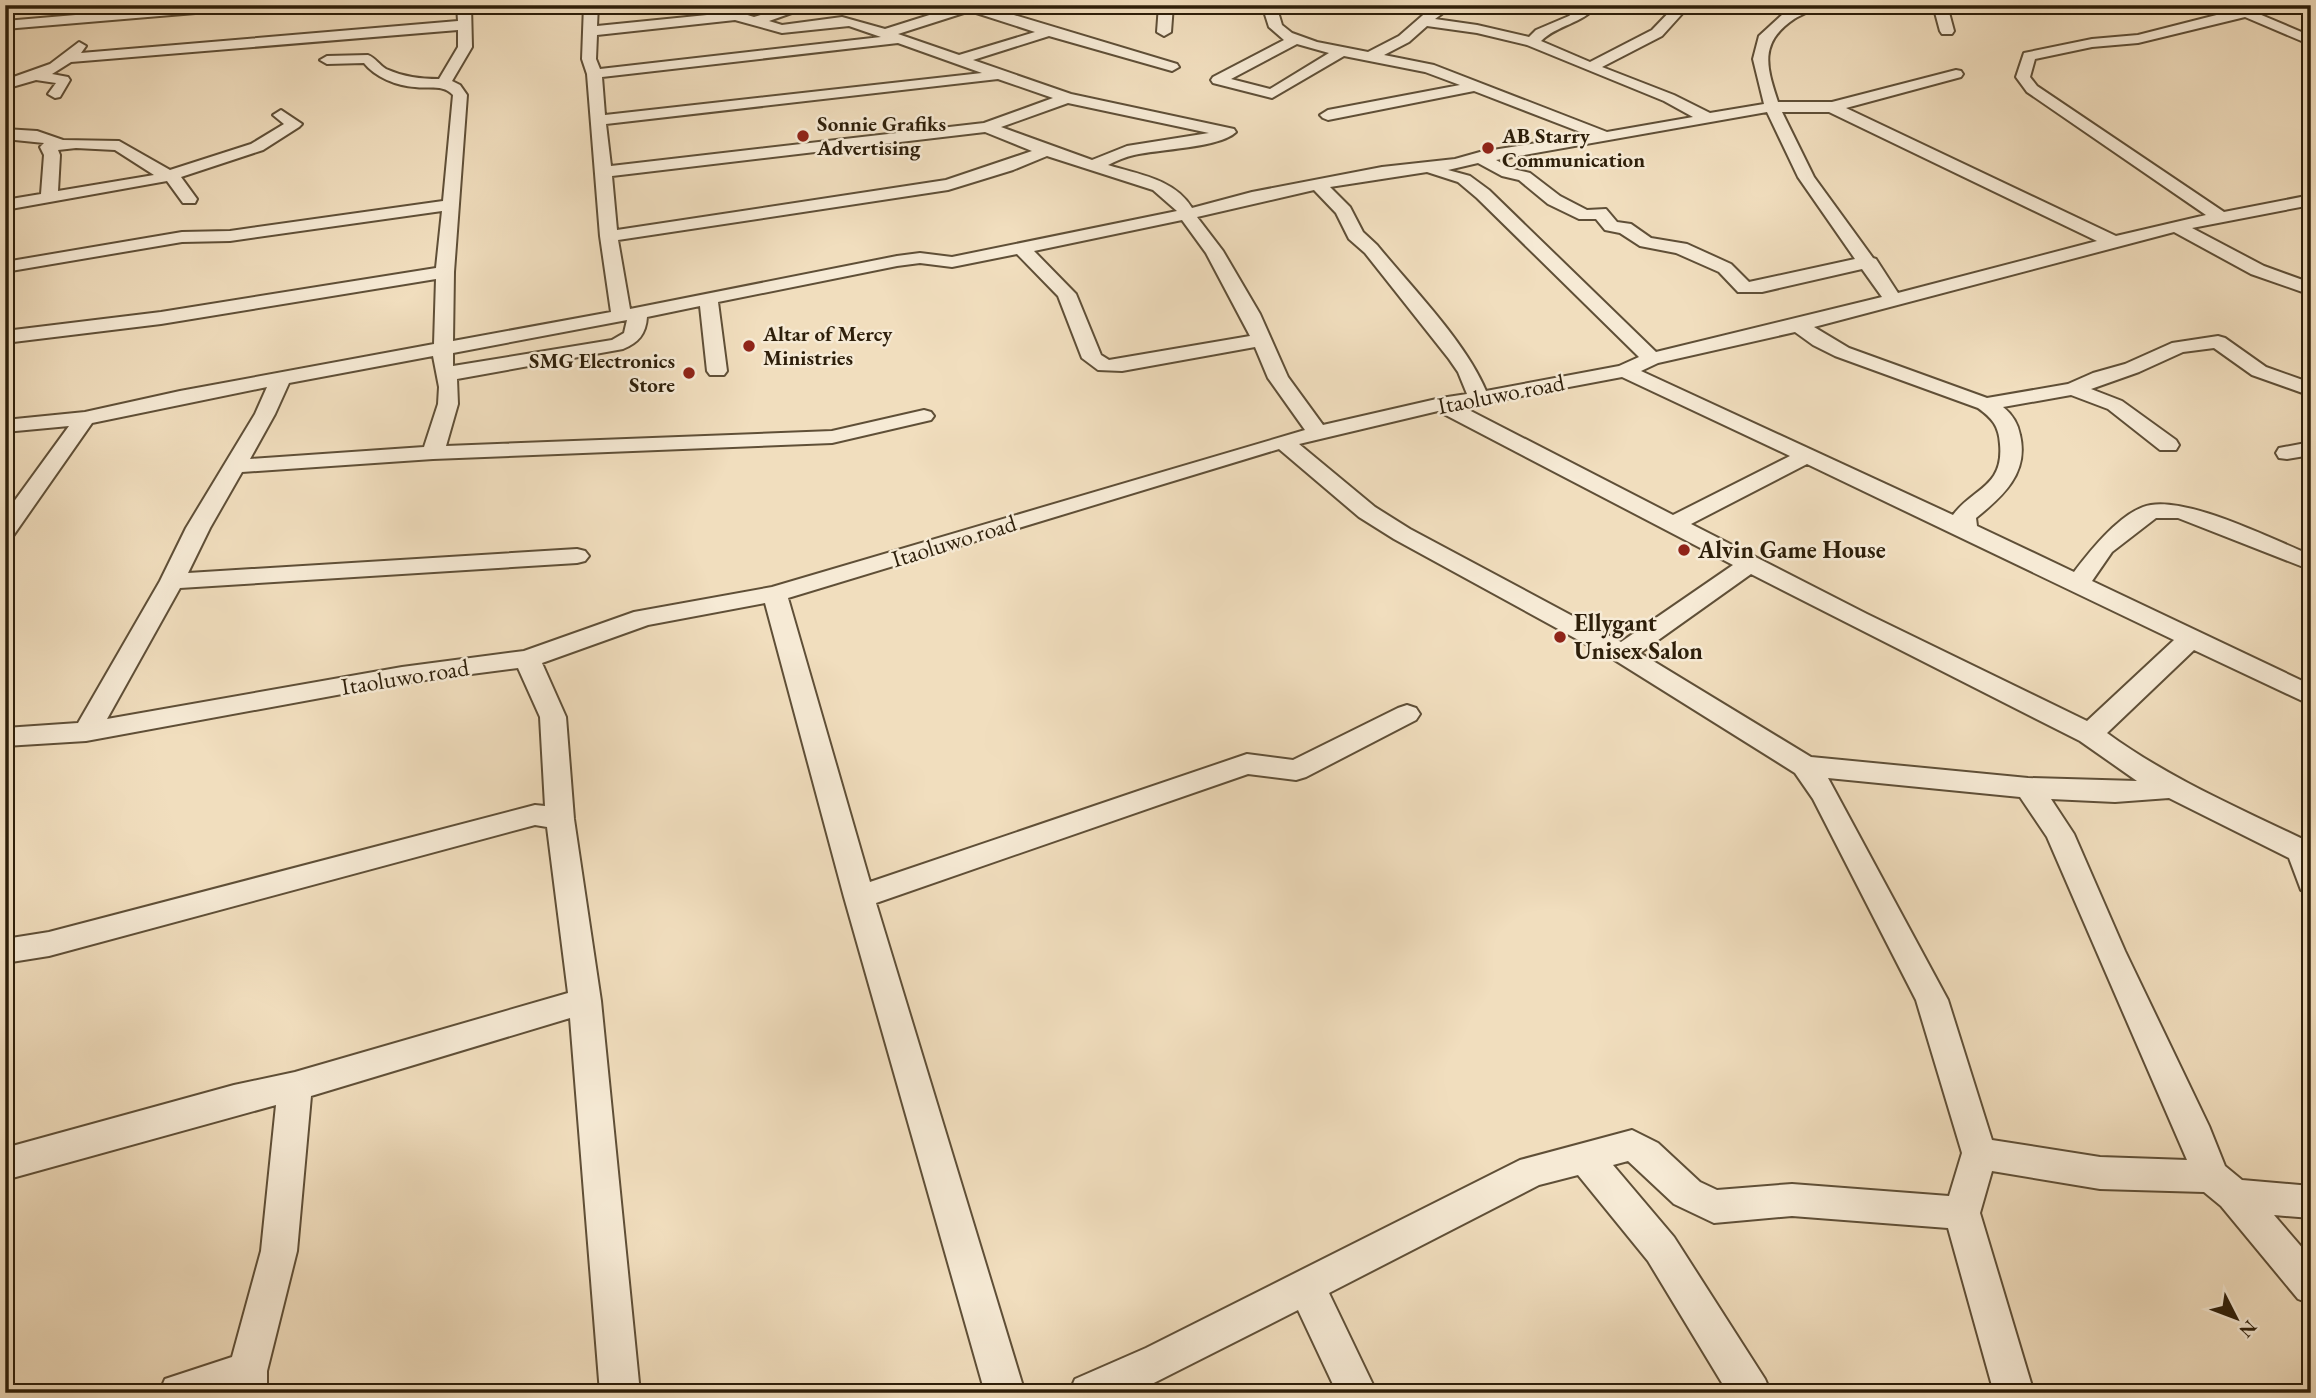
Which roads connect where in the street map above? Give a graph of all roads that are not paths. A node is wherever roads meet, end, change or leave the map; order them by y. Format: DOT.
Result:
graph roads {
  1 [pos="243,5"];
  2 [pos="464,5"];
  3 [pos="591,5"];
  4 [pos="808,5"];
  5 [pos="1166,5"];
  6 [pos="1269,5"];
  7 [pos="1448,5"];
  8 [pos="1591,5"];
  9 [pos="1684,5"];
  10 [pos="1940,5"];
  11 [pos="2278,5"];
  12 [pos="973,6"];
  13 [pos="1780,7"];
  14 [pos="1806,8"];
  15 [pos="733,10"];
  16 [pos="105,11"];
  17 [pos="2244,12"];
  18 [pos="753,22"];
  19 [pos="1424,22"];
  20 [pos="5,25"];
  21 [pos="463,25"];
  22 [pos="591,31"];
  23 [pos="1947,31"];
  24 [pos="1049,32"];
  25 [pos="1164,32"];
  26 [pos="890,37"];
  27 [pos="1298,38"];
  28 [pos="1532,41"];
  29 [pos="2311,41"];
  30 [pos="1341,52"];
  31 [pos="1370,57"];
  32 [pos="69,58"];
  33 [pos="327,60"];
  34 [pos="959,60"];
  35 [pos="1592,66"];
  36 [pos="1172,67"];
  37 [pos="594,74"];
  38 [pos="999,75"];
  39 [pos="1956,75"];
  40 [pos="37,76"];
  41 [pos="443,83"];
  42 [pos="5,85"];
  43 [pos="1472,87"];
  44 [pos="55,94"];
  45 [pos="1067,98"];
  46 [pos="1772,107"];
  47 [pos="1832,107"];
  48 [pos="282,115"];
  49 [pos="1328,115"];
  50 [pos="1707,118"];
  51 [pos="600,120"];
  52 [pos="987,127"];
  53 [pos="5,134"];
  54 [pos="1604,136"];
  55 [pos="48,147"];
  56 [pos="1046,151"];
  57 [pos="1480,157"];
  58 [pos="1091,166"];
  59 [pos="604,172"];
  60 [pos="1460,172"];
  61 [pos="169,175"];
  62 [pos="1319,186"];
  63 [pos="49,199"];
  64 [pos="189,199"];
  65 [pos="2311,200"];
  66 [pos="5,205"];
  67 [pos="449,205"];
  68 [pos="2274,207"];
  69 [pos="1187,214"];
  70 [pos="2311,217"];
  71 [pos="2222,218"];
  72 [pos="2176,226"];
  73 [pos="609,236"];
  74 [pos="2113,242"];
  75 [pos="1022,249"];
  76 [pos="1870,263"];
  77 [pos="5,267"];
  78 [pos="445,272"];
  79 [pos="2311,289"];
  80 [pos="708,297"];
  81 [pos="1893,299"];
  82 [pos="629,313"];
  83 [pos="1799,326"];
  84 [pos="5,337"];
  85 [pos="1260,340"];
  86 [pos="444,348"];
  87 [pos="1652,359"];
  88 [pos="717,371"];
  89 [pos="1624,371"];
  90 [pos="446,375"];
  91 [pos="281,379"];
  92 [pos="2073,389"];
  93 [pos="2311,390"];
  94 [pos="1479,399"];
  95 [pos="1441,404"];
  96 [pos="1985,404"];
  97 [pos="924,416"];
  98 [pos="85,418"];
  99 [pos="5,426"];
  100 [pos="1318,433"];
  101 [pos="1283,441"];
  102 [pos="2168,445"];
  103 [pos="2311,448"];
  104 [pos="433,453"];
  105 [pos="2287,453"];
  106 [pos="1805,457"];
  107 [pos="236,466"];
  108 [pos="1673,524"];
  109 [pos="1966,530"];
  110 [pos="5,531"];
  111 [pos="2306,555"];
  112 [pos="577,556"];
  113 [pos="1750,564"];
  114 [pos="172,581"];
  115 [pos="2077,585"];
  116 [pos="775,594"];
  117 [pos="2190,639"];
  118 [pos="1622,653"];
  119 [pos="527,659"];
  120 [pos="2311,696"];
  121 [pos="1407,713"];
  122 [pos="86,732"];
  123 [pos="2090,734"];
  124 [pos="5,737"];
  125 [pos="1805,766"];
  126 [pos="2028,788"];
  127 [pos="2173,788"];
  128 [pos="560,819"];
  129 [pos="2306,853"];
  130 [pos="2311,882"];
  131 [pos="859,897"];
  132 [pos="5,951"];
  133 [pos="584,1002"];
  134 [pos="295,1086"];
  135 [pos="1979,1153"];
  136 [pos="1585,1157"];
  137 [pos="5,1164"];
  138 [pos="2222,1186"];
  139 [pos="2311,1202"];
  140 [pos="1962,1213"];
  141 [pos="1306,1286"];
  142 [pos="2311,1286"];
  143 [pos="247,1382"];
  144 [pos="179,1393"];
  145 [pos="620,1393"];
  146 [pos="1005,1393"];
  147 [pos="1089,1393"];
  148 [pos="1357,1393"];
  149 [pos="1751,1393"];
  150 [pos="2014,1393"];
  1 -- 16 [label="street"];
  2 -- 21 [label="street"];
  3 -- 22 [label="street"];
  4 -- 18 [label="street"];
  5 -- 25 [label="street"];
  6 -- 27 [label="street"];
  7 -- 19 [label="street"];
  8 -- 28 [label="street"];
  9 -- 35 [label="street"];
  10 -- 23 [label="street"];
  11 -- 17 [label="street"];
  12 -- 24 [label="street"];
  12 -- 26 [label="street"];
  13 -- 14 [label="street"];
  14 -- 46 [label="street"];
  15 -- 18 [label="street"];
  15 -- 22 [label="street"];
  16 -- 20 [label="street"];
  16 -- 32 [label="street"];
  17 -- 29 [label="street"];
  17 -- 71 [label="street"];
  18 -- 26 [label="street"];
  19 -- 28 [label="street"];
  19 -- 31 [label="street"];
  21 -- 32 [label="street"];
  21 -- 41 [label="street"];
  22 -- 37 [label="street"];
  24 -- 34 [label="street"];
  24 -- 36 [label="street"];
  26 -- 34 [label="street"];
  26 -- 37 [label="street"];
  27 -- 30 [label="street"];
  27 -- 30 [label="street"];
  28 -- 35 [label="street"];
  30 -- 31 [label="street"];
  31 -- 43 [label="street"];
  32 -- 40 [label="street"];
  33 -- 41 [label="street"];
  34 -- 38 [label="street"];
  35 -- 50 [label="street"];
  37 -- 51 [label="street"];
  38 -- 45 [label="street"];
  38 -- 51 [label="street"];
  39 -- 47 [label="street"];
  40 -- 42 [label="street"];
  40 -- 44 [label="street"];
  41 -- 67 [label="street"];
  43 -- 49 [label="street"];
  43 -- 54 [label="street"];
  45 -- 52 [label="street"];
  45 -- 58 [label="street"];
  46 -- 47 [label="street"];
  46 -- 50 [label="street"];
  46 -- 76 [label="street"];
  47 -- 74 [label="street"];
  48 -- 61 [label="street"];
  50 -- 54 [label="street"];
  51 -- 59 [label="street"];
  52 -- 56 [label="street"];
  52 -- 59 [label="street"];
  53 -- 55 [label="street"];
  54 -- 57 [label="street"];
  55 -- 61 [label="street"];
  55 -- 63 [label="street"];
  56 -- 58 [label="street"];
  56 -- 73 [label="street"];
  57 -- 60 [label="street"];
  57 -- 76 [label="street"];
  58 -- 69 [label="street"];
  59 -- 73 [label="street"];
  60 -- 62 [label="street"];
  60 -- 87 [label="street"];
  61 -- 63 [label="street"];
  61 -- 64 [label="street"];
  62 -- 69 [label="street"];
  62 -- 94 [label="street"];
  63 -- 66 [label="street"];
  65 -- 68 [label="street"];
  67 -- 77 [label="street"];
  67 -- 78 [label="street"];
  68 -- 70 [label="street"];
  68 -- 71 [label="street"];
  69 -- 75 [label="street"];
  69 -- 85 [label="street"];
  71 -- 72 [label="street"];
  72 -- 74 [label="street"];
  72 -- 79 [label="street"];
  73 -- 82 [label="street"];
  74 -- 81 [label="street"];
  75 -- 80 [label="street"];
  75 -- 85 [label="street"];
  76 -- 81 [label="street"];
  78 -- 84 [label="street"];
  78 -- 86 [label="street"];
  80 -- 82 [label="street"];
  80 -- 88 [label="street"];
  81 -- 83 [label="street, Itaoluwo road"];
  82 -- 86 [label="street"];
  82 -- 90 [label="street"];
  83 -- 87 [label="street, Itaoluwo road"];
  83 -- 96 [label="street"];
  85 -- 100 [label="street"];
  86 -- 90 [label="street"];
  86 -- 91 [label="street"];
  87 -- 89 [label="street, Itaoluwo road"];
  89 -- 94 [label="street, Itaoluwo road"];
  89 -- 106 [label="street"];
  90 -- 104 [label="street"];
  91 -- 98 [label="street"];
  91 -- 107 [label="street"];
  92 -- 93 [label="street"];
  92 -- 96 [label="street"];
  92 -- 102 [label="street"];
  94 -- 95 [label="street, Itaoluwo road"];
  95 -- 100 [label="street, Itaoluwo road"];
  95 -- 108 [label="street"];
  96 -- 109 [label="street"];
  97 -- 104 [label="street"];
  98 -- 99 [label="street"];
  98 -- 110 [label="street"];
  100 -- 101 [label="street, Itaoluwo road"];
  101 -- 116 [label="street, Itaoluwo road"];
  101 -- 118 [label="street"];
  103 -- 105 [label="street"];
  104 -- 107 [label="street"];
  106 -- 108 [label="street"];
  106 -- 109 [label="street"];
  107 -- 114 [label="street"];
  108 -- 113 [label="street"];
  109 -- 115 [label="street"];
  111 -- 115 [label="street"];
  112 -- 114 [label="street"];
  113 -- 118 [label="street"];
  113 -- 123 [label="street"];
  114 -- 122 [label="street"];
  115 -- 117 [label="street"];
  116 -- 119 [label="street, Itaoluwo road"];
  116 -- 131 [label="street"];
  117 -- 120 [label="street"];
  117 -- 123 [label="street"];
  118 -- 125 [label="street"];
  119 -- 122 [label="street, Itaoluwo road"];
  119 -- 128 [label="street"];
  121 -- 131 [label="street"];
  122 -- 124 [label="street, Itaoluwo road"];
  123 -- 127 [label="street"];
  125 -- 126 [label="street"];
  125 -- 135 [label="street"];
  126 -- 127 [label="street"];
  126 -- 138 [label="street"];
  127 -- 129 [label="street"];
  128 -- 132 [label="street"];
  128 -- 133 [label="street"];
  129 -- 130 [label="street"];
  131 -- 146 [label="street"];
  133 -- 134 [label="street"];
  133 -- 145 [label="street"];
  134 -- 137 [label="street"];
  134 -- 143 [label="street"];
  135 -- 138 [label="street"];
  135 -- 140 [label="street"];
  136 -- 140 [label="street"];
  136 -- 141 [label="street"];
  136 -- 149 [label="street"];
  138 -- 139 [label="street"];
  138 -- 142 [label="street"];
  140 -- 150 [label="street"];
  141 -- 147 [label="street"];
  141 -- 148 [label="street"];
  143 -- 144 [label="street"];
}
